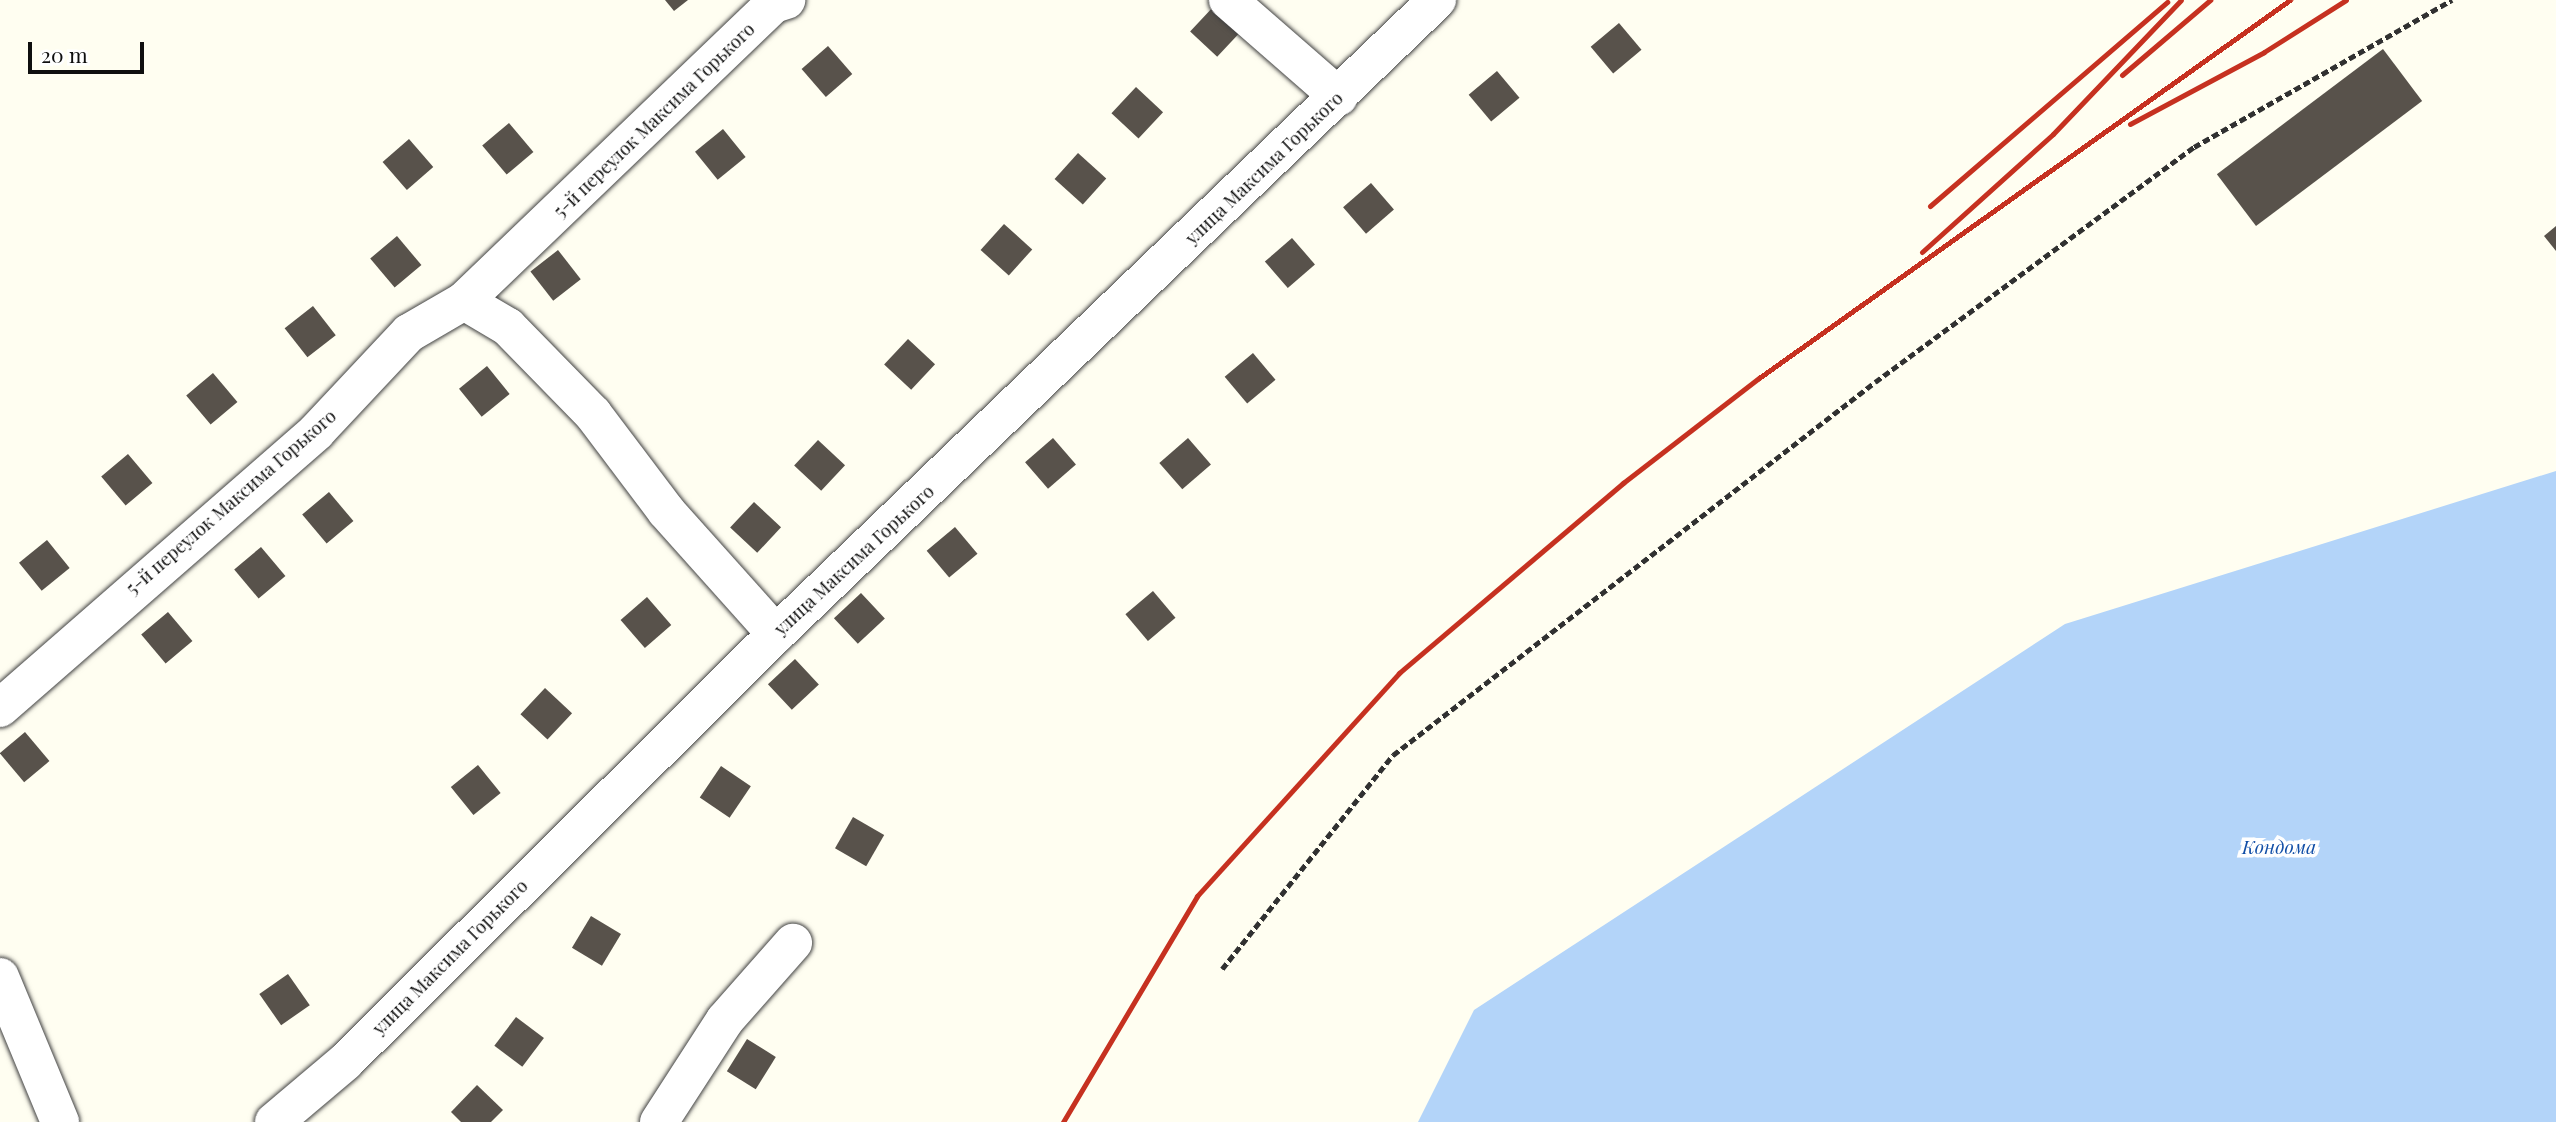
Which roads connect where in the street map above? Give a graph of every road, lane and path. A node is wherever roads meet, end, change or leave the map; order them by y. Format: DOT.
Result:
graph roads {
  1 [pos="786,0"];
  2 [pos="1228,0"];
  3 [pos="1437,0"];
  4 [pos="2452,0"];
  5 [pos="1339,97"];
  6 [pos="464,301"];
  7 [pos="776,634"];
  8 [pos="0,708"];
  9 [pos="793,943"];
  10 [pos="1222,969"];
  11 [pos="0,977"];
  12 [pos="60,1122"];
  13 [pos="274,1122"];
  14 [pos="659,1122"];
  1 -- 6 [label="street, 5-й переулок Максима Горького"];
  2 -- 5 [label="street"];
  3 -- 5 [label="street, улица Максима Горького"];
  4 -- 10 [label="path"];
  5 -- 7 [label="street, улица Максима Горького"];
  6 -- 7 [label="street"];
  6 -- 8 [label="street, 5-й переулок Максима Горького"];
  7 -- 13 [label="street, улица Максима Горького"];
  9 -- 14 [label="street"];
  11 -- 12 [label="street"];
}
